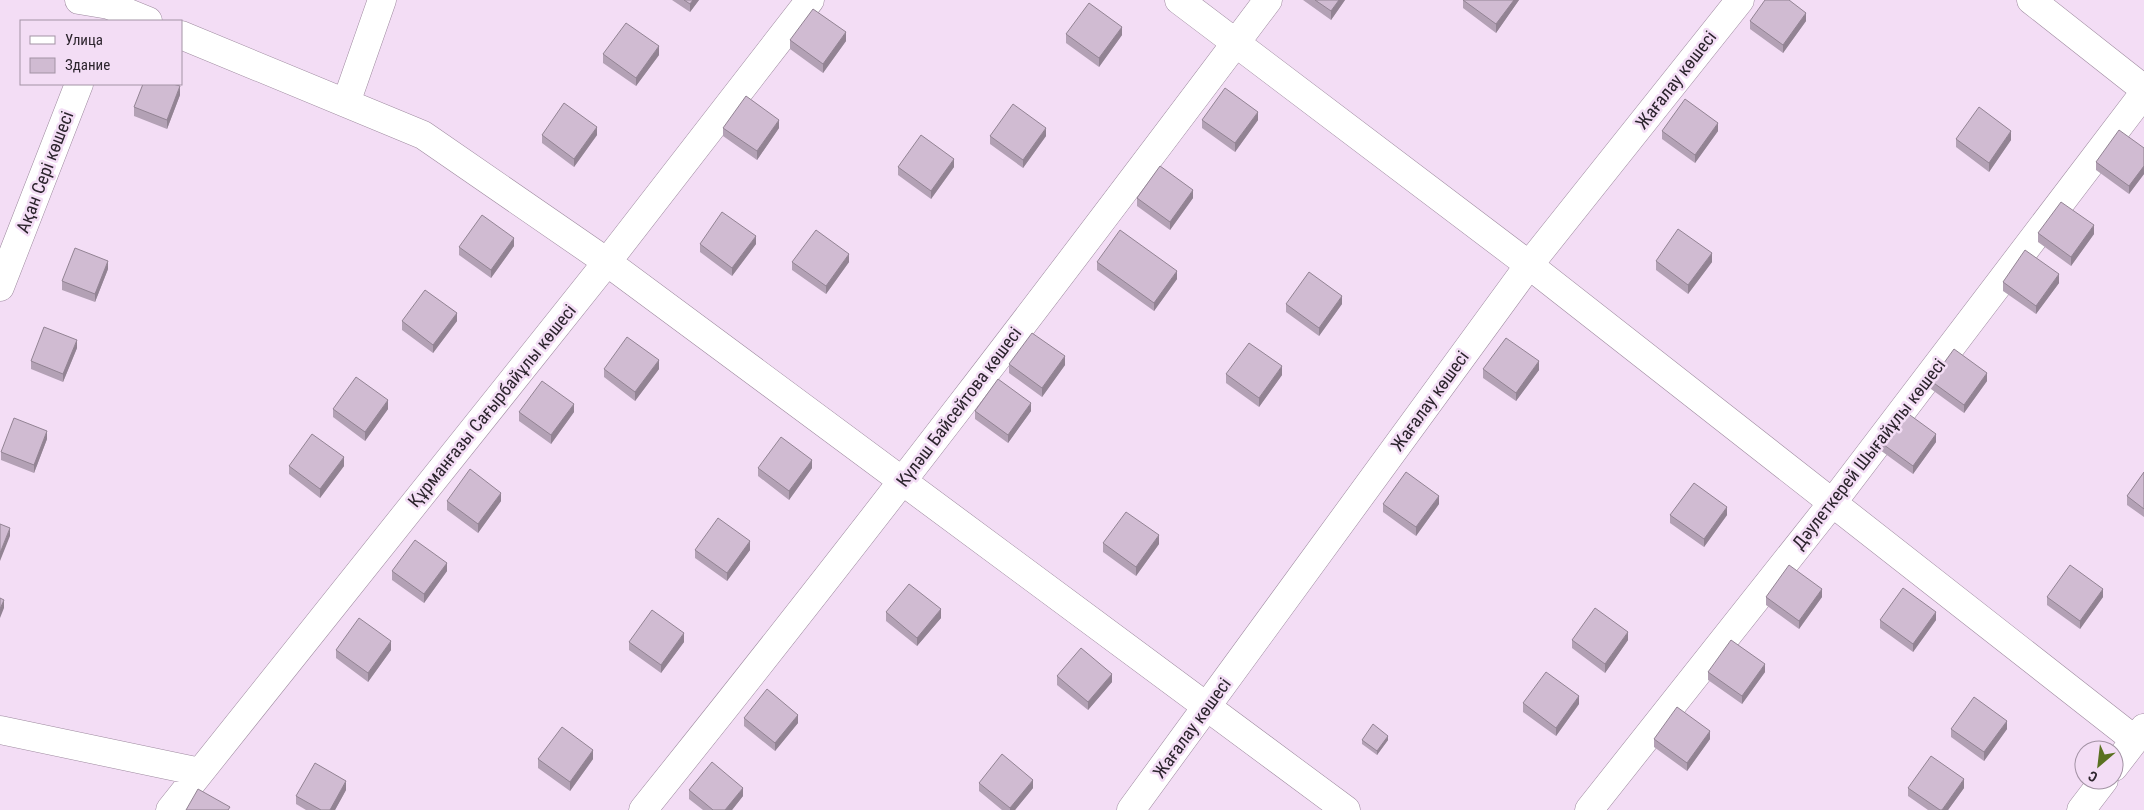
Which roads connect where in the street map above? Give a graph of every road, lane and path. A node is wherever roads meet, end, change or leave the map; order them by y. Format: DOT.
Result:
graph roads {
  1 [pos="78,0"];
  2 [pos="382,0"];
  3 [pos="810,0"];
  4 [pos="1179,0"];
  5 [pos="1268,0"];
  6 [pos="1740,0"];
  7 [pos="2031,0"];
  8 [pos="107,7"];
  9 [pos="145,20"];
  10 [pos="182,35"];
  11 [pos="1236,43"];
  12 [pos="79,85"];
  13 [pos="2144,91"];
  14 [pos="346,103"];
  15 [pos="607,262"];
  16 [pos="1530,265"];
  17 [pos="0,287"];
  18 [pos="902,481"];
  19 [pos="1834,502"];
  20 [pos="1208,707"];
  21 [pos="0,730"];
  22 [pos="2139,734"];
  23 [pos="2124,754"];
  24 [pos="200,772"];
  25 [pos="2096,790"];
  26 [pos="170,810"];
  27 [pos="643,810"];
  28 [pos="1131,810"];
  29 [pos="1346,810"];
  30 [pos="1589,810"];
  31 [pos="2081,810"];
  1 -- 8 [label="street"];
  2 -- 14 [label="street"];
  3 -- 15 [label="street, Құрманғазы Сағырбайұлы көшесі"];
  4 -- 11 [label="street"];
  5 -- 11 [label="street, Күләш Байсейтова көшесі"];
  6 -- 16 [label="street, Жағалау көшесі"];
  7 -- 13 [label="street"];
  8 -- 9 [label="street"];
  10 -- 14 [label="street"];
  11 -- 16 [label="street"];
  11 -- 18 [label="street, Күләш Байсейтова көшесі"];
  12 -- 17 [label="street, Ақан Сері көшесі"];
  13 -- 19 [label="street, Дәулеткерей Шығайұлы көшесі"];
  14 -- 15 [label="street"];
  15 -- 18 [label="street"];
  15 -- 24 [label="street, Құрманғазы Сағырбайұлы көшесі"];
  16 -- 19 [label="street"];
  16 -- 20 [label="street, Жағалау көшесі"];
  18 -- 20 [label="street"];
  18 -- 27 [label="street, Күләш Байсейтова көшесі"];
  19 -- 22 [label="street"];
  19 -- 30 [label="street, Дәулеткерей Шығайұлы көшесі"];
  20 -- 28 [label="street, Жағалау көшесі"];
  20 -- 29 [label="street"];
  21 -- 24 [label="street"];
  22 -- 23 [label="street"];
  24 -- 26 [label="street, Құрманғазы Сағырбайұлы көшесі"];
  25 -- 31 [label="street"];
}
